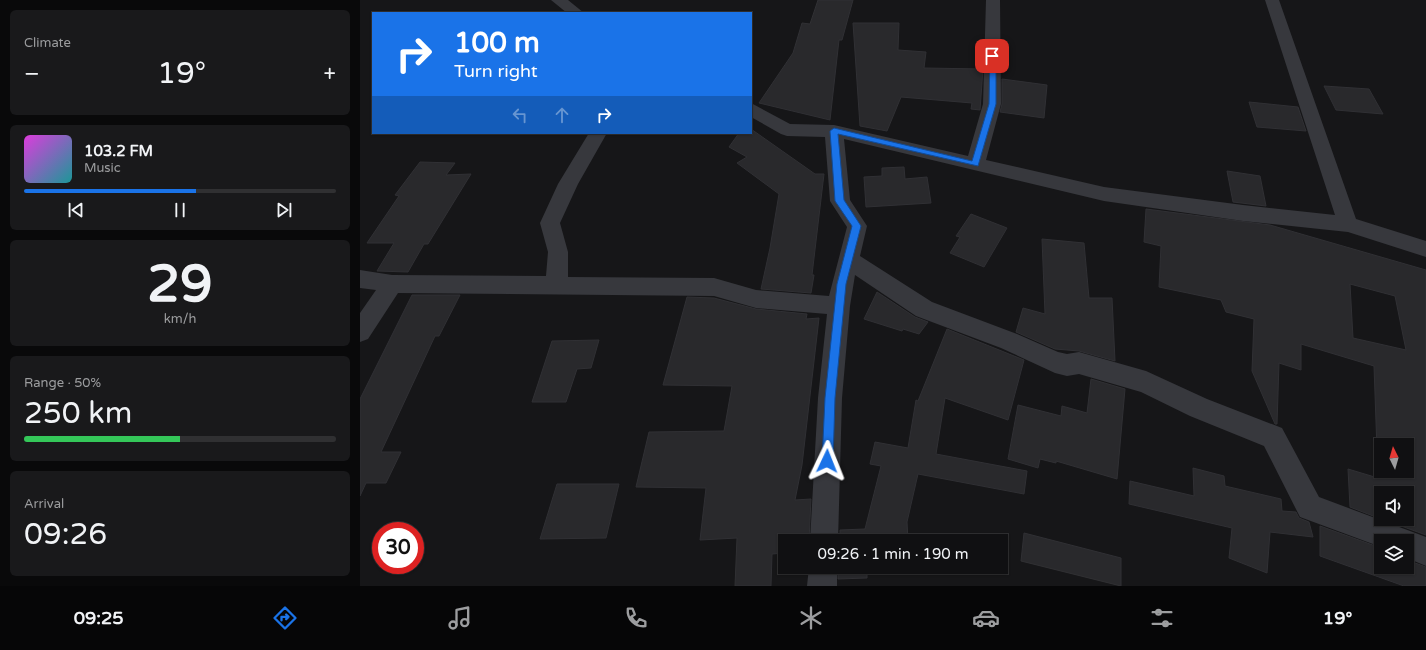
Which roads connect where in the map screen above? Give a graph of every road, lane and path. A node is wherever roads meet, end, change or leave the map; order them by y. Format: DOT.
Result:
graph roads {
  1 [pos="558,0"];
  2 [pos="993,0"];
  3 [pos="1272,0"];
  4 [pos="576,12"];
  5 [pos="752,110"];
  6 [pos="834,131"];
  7 [pos="597,134"];
  8 [pos="975,164"];
  9 [pos="1348,224"];
  10 [pos="1426,249"];
  11 [pos="848,259"];
  12 [pos="360,279"];
  13 [pos="392,284"];
  14 [pos="557,285"];
  15 [pos="839,306"];
  16 [pos="360,332"];
  17 [pos="824,534"];
  18 [pos="1383,534"];
  19 [pos="1414,546"];
  20 [pos="1426,552"];
  21 [pos="823,574"];
  22 [pos="822,586"];
  1 -- 4 [label="street"];
  2 -- 8 [label="street"];
  3 -- 9 [label="street"];
  5 -- 6 [label="street"];
  6 -- 8 [label="street"];
  6 -- 11 [label="street"];
  7 -- 14 [label="street"];
  8 -- 9 [label="street"];
  9 -- 10 [label="street"];
  11 -- 15 [label="street"];
  11 -- 18 [label="street"];
  12 -- 13 [label="street"];
  13 -- 14 [label="street"];
  13 -- 16 [label="street"];
  14 -- 15 [label="street"];
  15 -- 17 [label="street"];
  19 -- 20 [label="street"];
  21 -- 22 [label="street"];
}
